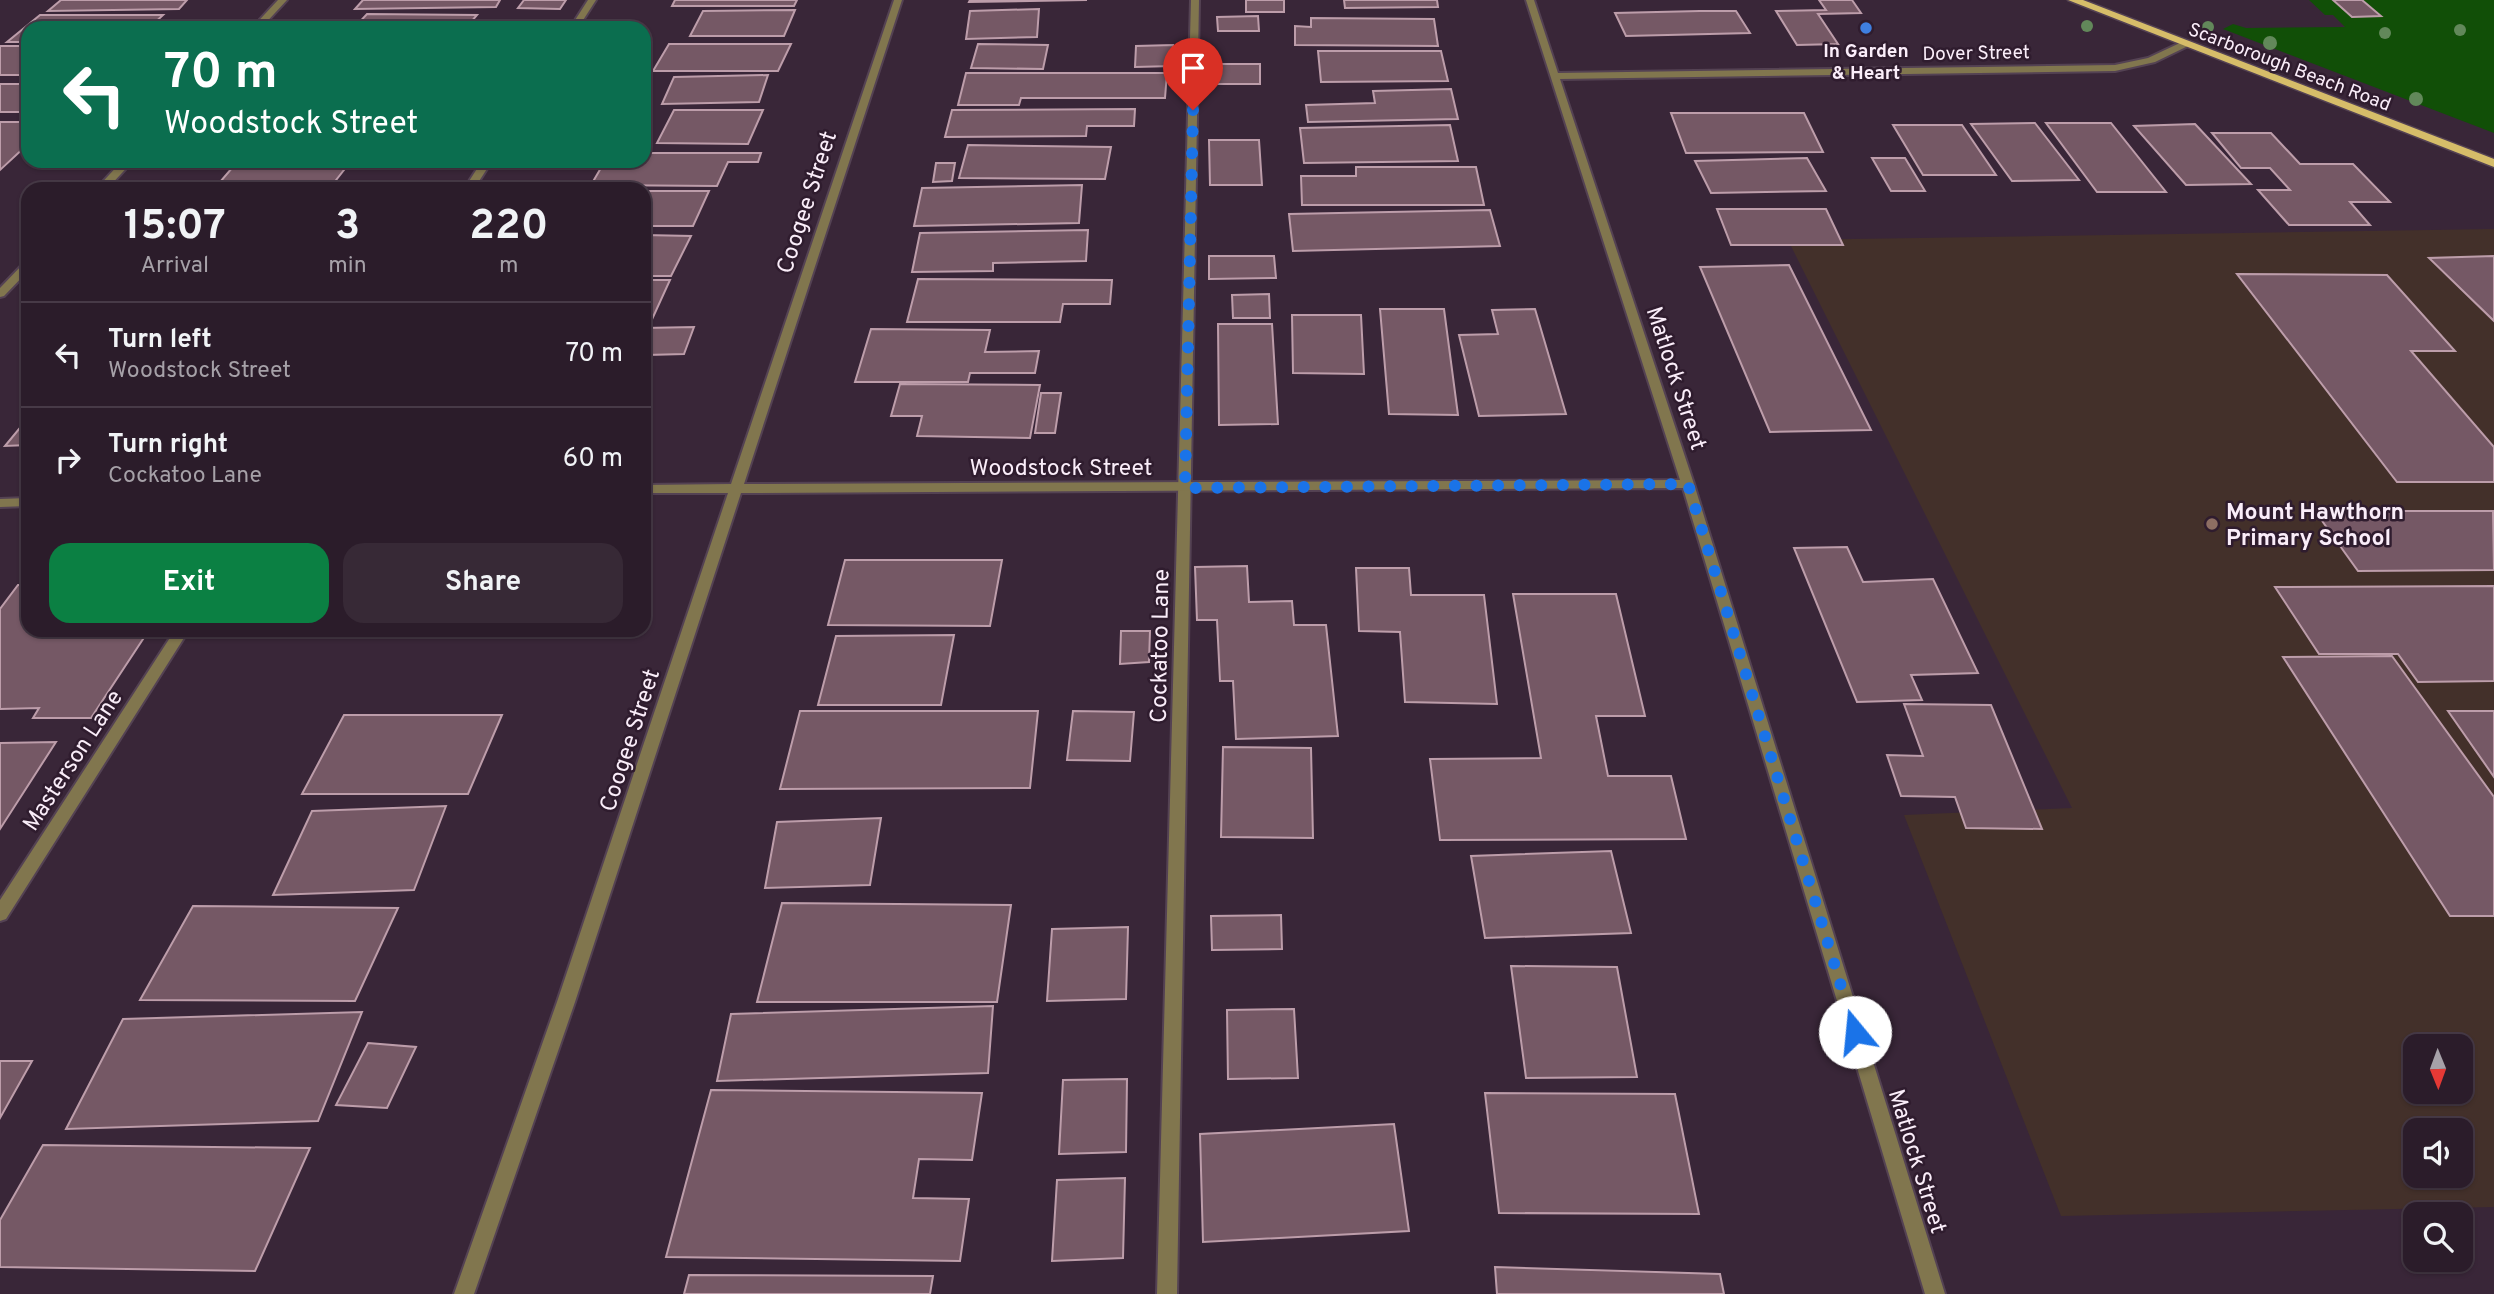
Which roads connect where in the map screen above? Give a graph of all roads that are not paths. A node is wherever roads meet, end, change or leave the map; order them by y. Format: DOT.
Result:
graph roads {
  1 [pos="283,0"];
  2 [pos="592,0"];
  3 [pos="898,0"];
  4 [pos="1195,0"];
  5 [pos="1530,0"];
  6 [pos="2073,0"];
  7 [pos="263,21"];
  8 [pos="578,21"];
  9 [pos="2185,44"];
  10 [pos="1553,76"];
  11 [pos="2494,163"];
  12 [pos="121,168"];
  13 [pos="108,182"];
  14 [pos="21,272"];
  15 [pos="0,294"];
  16 [pos="1688,484"];
  17 [pos="737,488"];
  18 [pos="1185,488"];
  19 [pos="651,489"];
  20 [pos="21,502"];
  21 [pos="0,503"];
  22 [pos="178,637"];
  23 [pos="0,914"];
  24 [pos="464,1294"];
  25 [pos="1167,1294"];
  26 [pos="1935,1294"];
  1 -- 7 [label="street"];
  2 -- 8 [label="street"];
  3 -- 17 [label="street, Coogee Street"];
  4 -- 18 [label="street, Cockatoo Lane"];
  5 -- 10 [label="street, Matlock Street"];
  6 -- 9 [label="main road, Scarborough Beach Road"];
  9 -- 10 [label="street, Dover Street"];
  9 -- 11 [label="main road, Scarborough Beach Road"];
  10 -- 16 [label="street, Matlock Street"];
  12 -- 13 [label="street"];
  14 -- 15 [label="street"];
  16 -- 18 [label="street, Woodstock Street"];
  16 -- 26 [label="street, Matlock Street"];
  17 -- 18 [label="street, Woodstock Street"];
  17 -- 19 [label="street, Woodstock Street"];
  17 -- 24 [label="street, Coogee Street"];
  18 -- 25 [label="street, Cockatoo Lane"];
  20 -- 21 [label="street"];
  22 -- 23 [label="street, Masterson Lane"];
}
